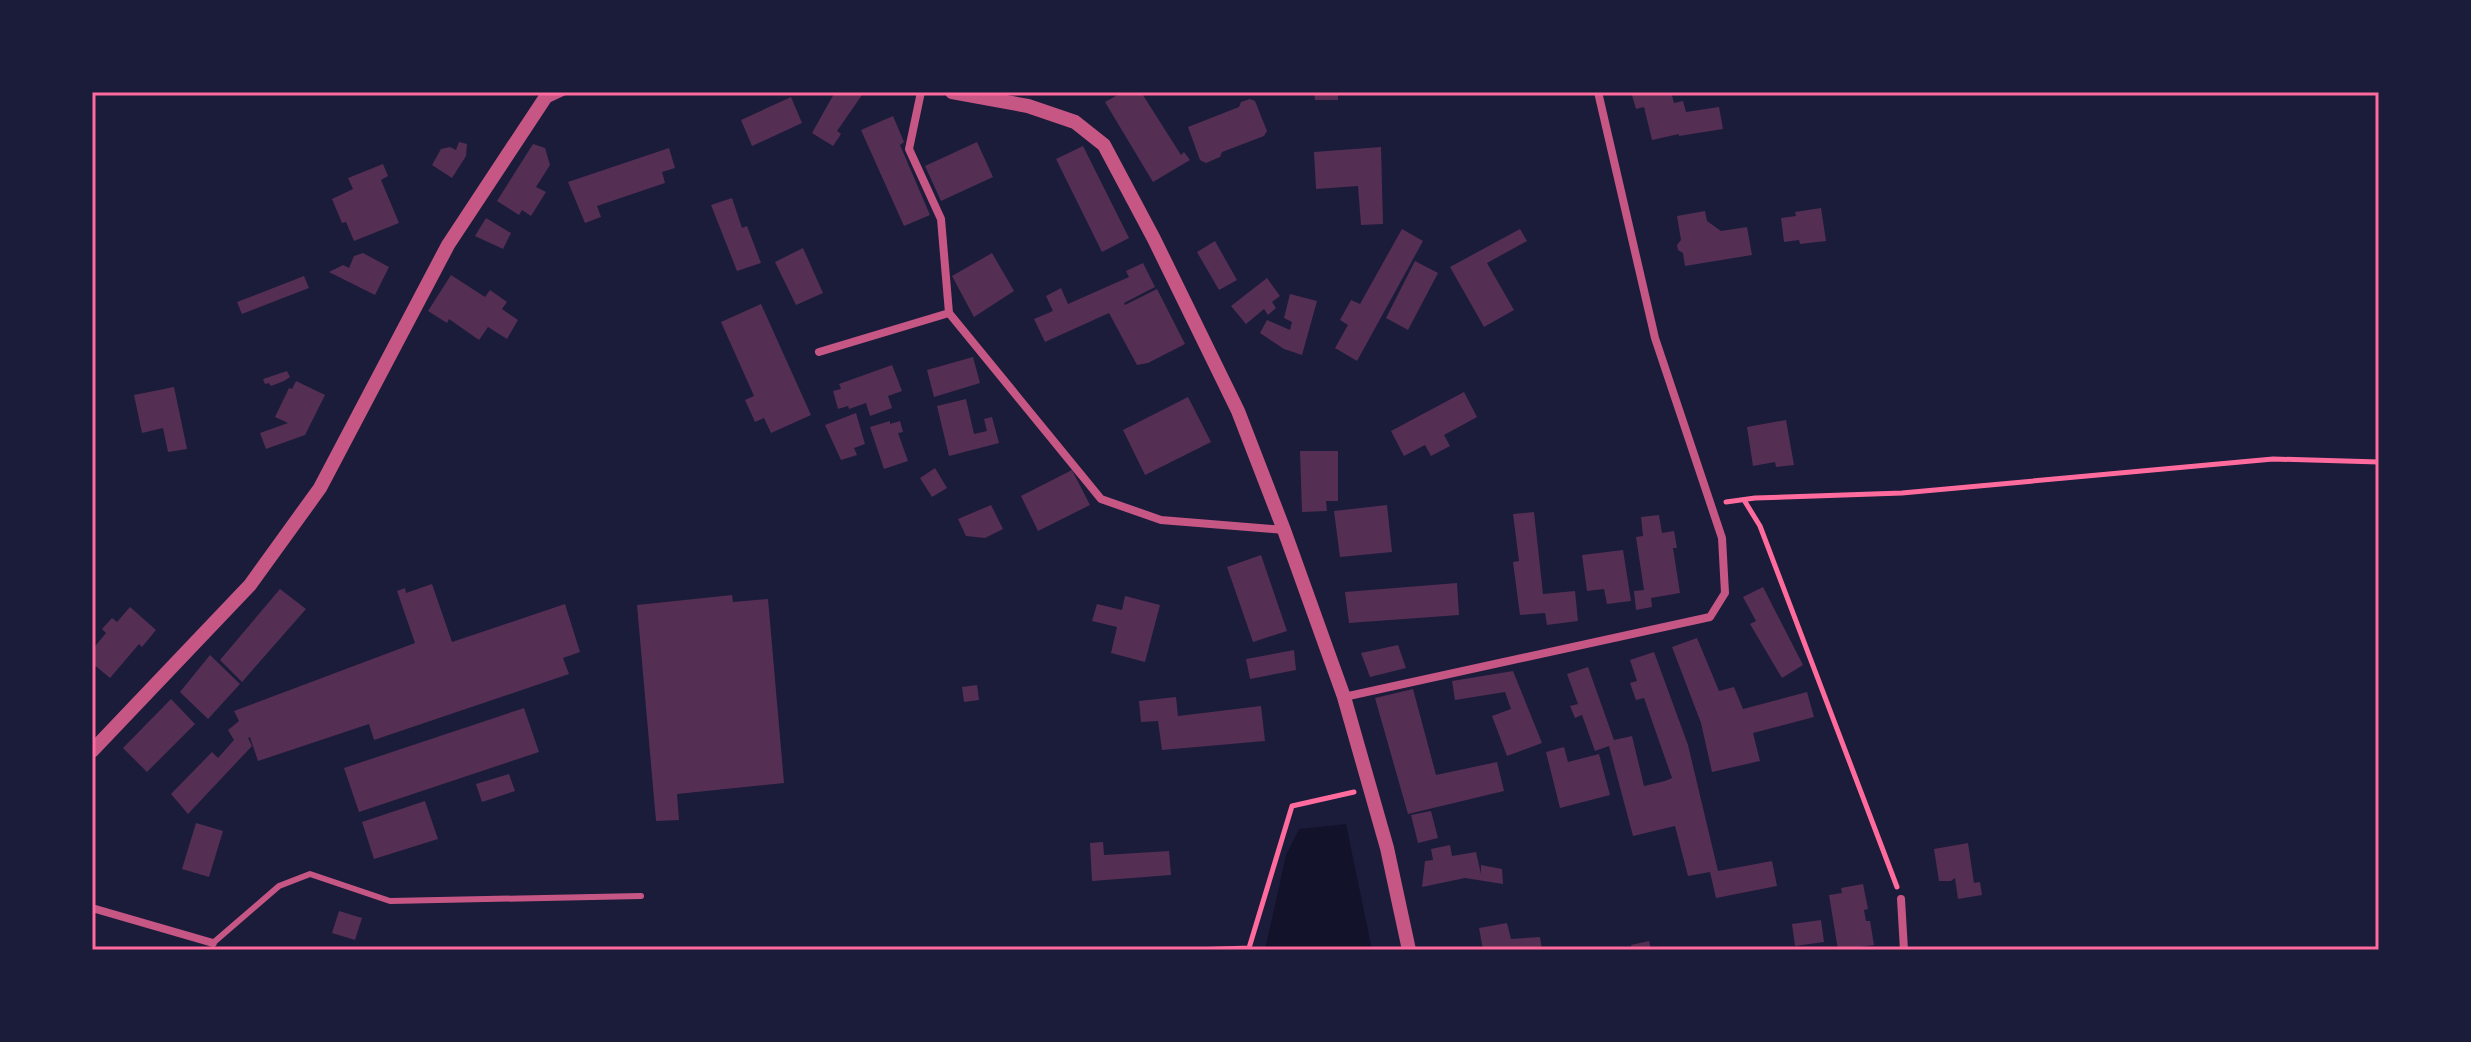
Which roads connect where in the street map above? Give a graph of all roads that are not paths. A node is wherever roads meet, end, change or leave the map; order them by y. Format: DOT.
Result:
graph roads {
  1 [pos="565,92"];
  2 [pos="921,92"];
  3 [pos="952,92"];
  4 [pos="1598,92"];
  5 [pos="546,97"];
  6 [pos="949,313"];
  7 [pos="819,352"];
  8 [pos="1284,530"];
  9 [pos="1344,697"];
  10 [pos="92,751"];
  11 [pos="641,896"];
  12 [pos="1901,899"];
  13 [pos="92,908"];
  14 [pos="213,943"];
  15 [pos="1409,950"];
  16 [pos="1904,950"];
  1 -- 5 [label="lane"];
  2 -- 6 [label="street"];
  3 -- 8 [label="street"];
  4 -- 9 [label="street"];
  5 -- 10 [label="street"];
  6 -- 7 [label="street"];
  6 -- 8 [label="street"];
  8 -- 9 [label="street"];
  9 -- 15 [label="street"];
  11 -- 14 [label="lane"];
  12 -- 16 [label="street"];
  13 -- 14 [label="street"];
}
